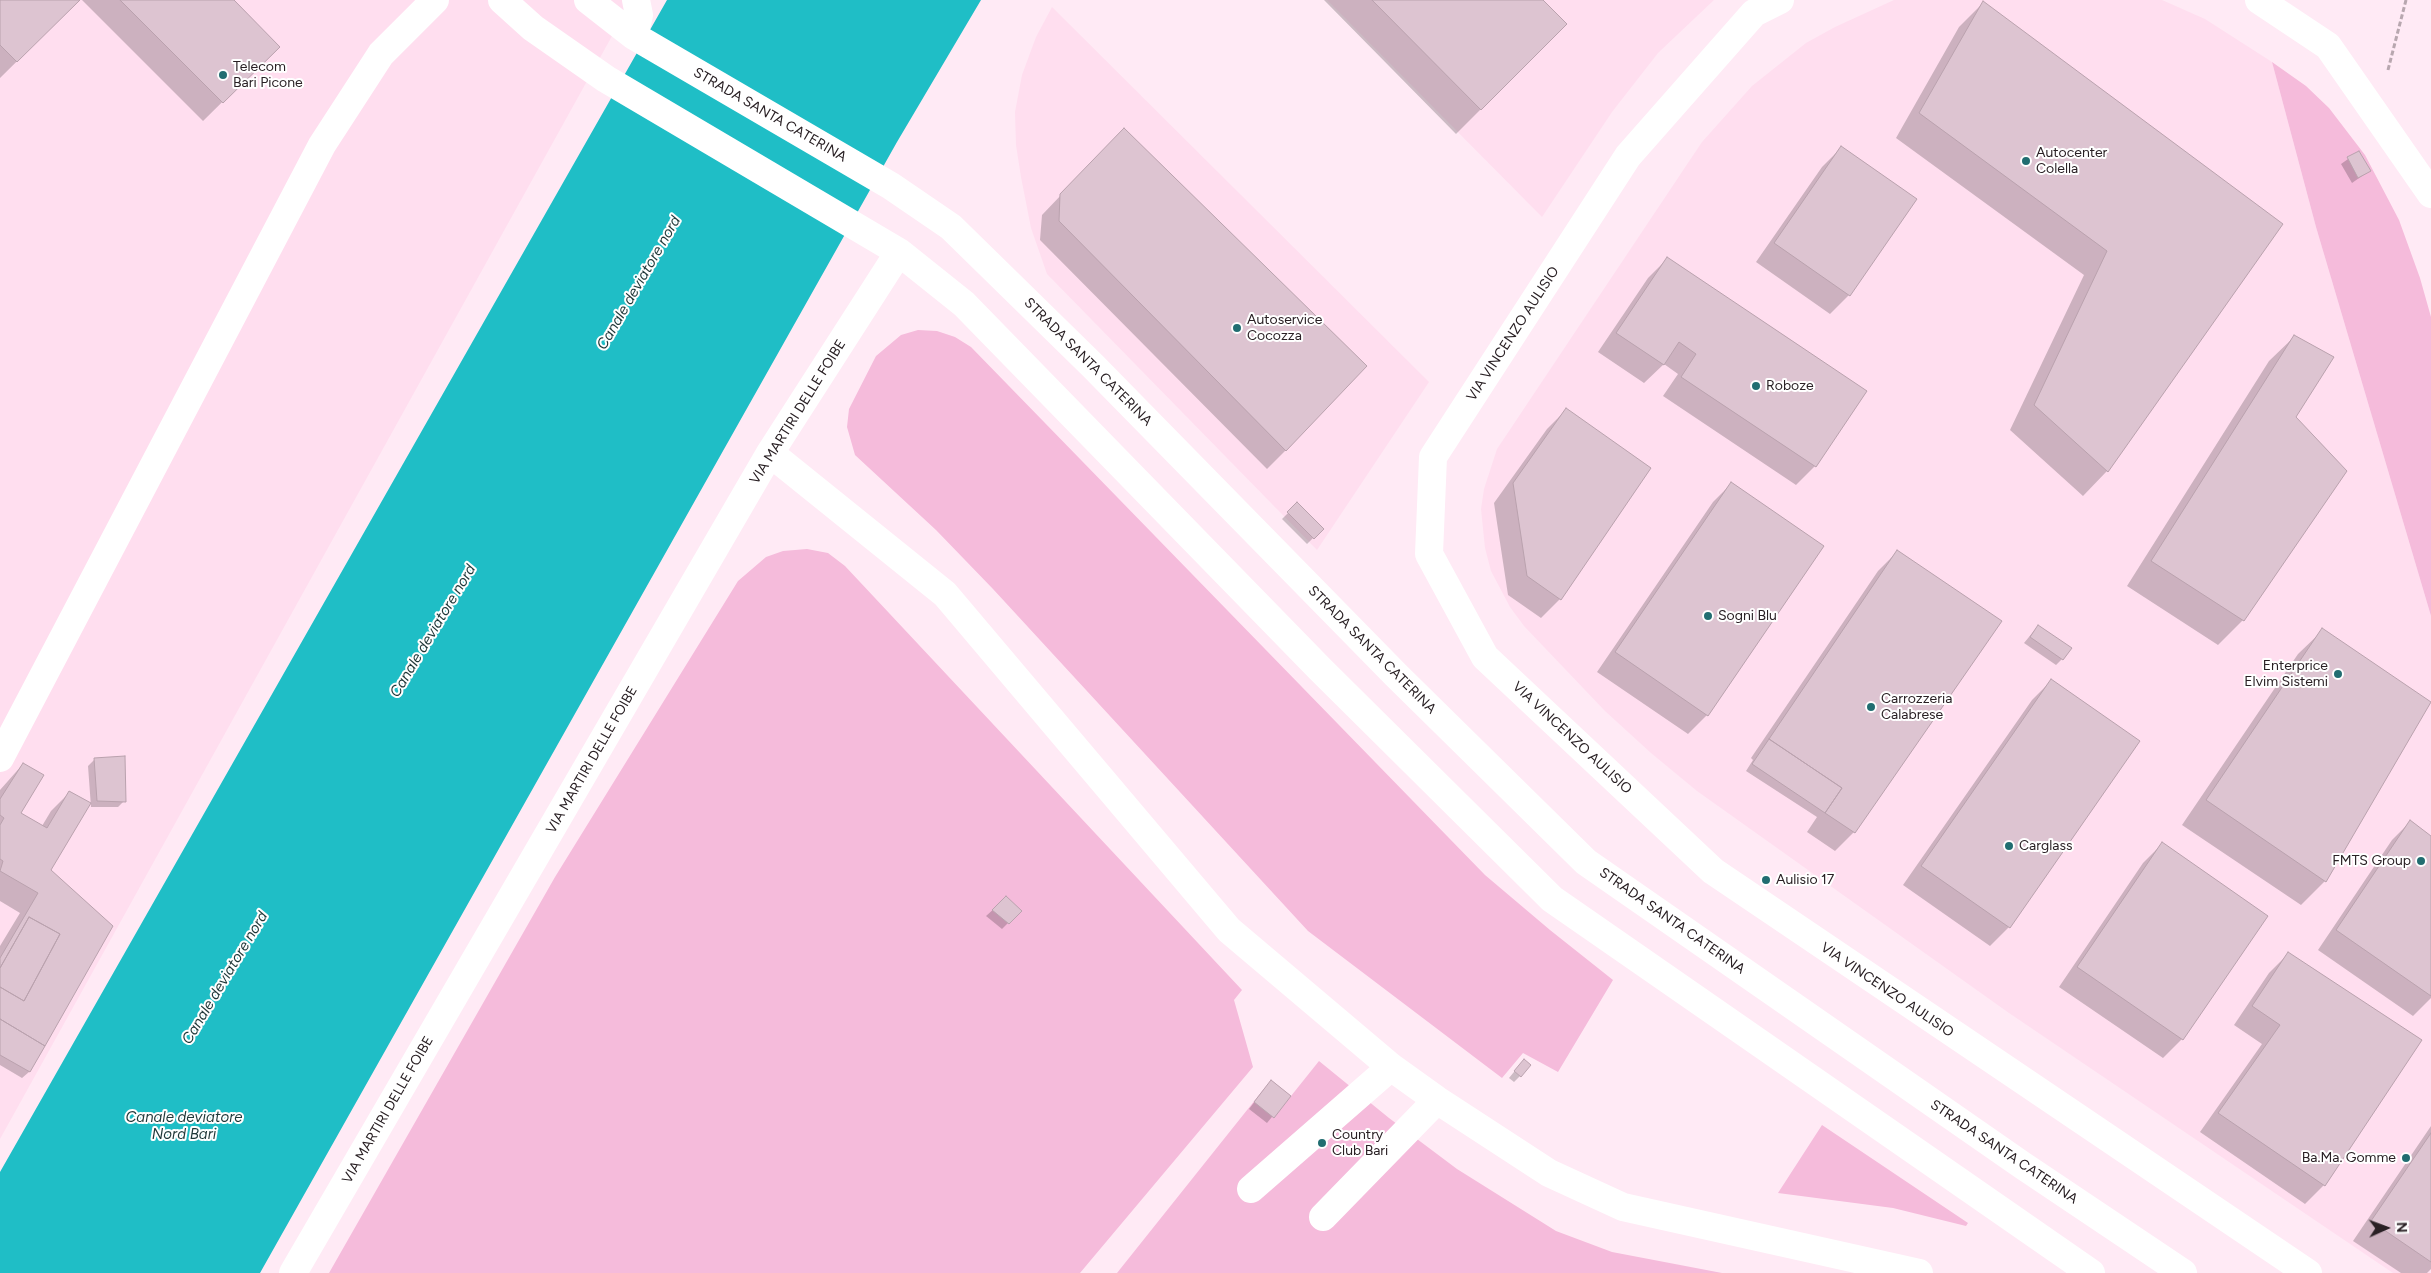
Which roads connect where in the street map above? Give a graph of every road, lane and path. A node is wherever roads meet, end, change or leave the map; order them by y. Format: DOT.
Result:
graph roads {
  1 [pos="435,0"];
  2 [pos="502,0"];
  3 [pos="588,0"];
  4 [pos="636,0"];
  5 [pos="1780,0"];
  6 [pos="2259,0"];
  7 [pos="2406,0"];
  8 [pos="634,36"];
  9 [pos="2377,117"];
  10 [pos="2431,194"];
  11 [pos="899,252"];
  12 [pos="770,453"];
  13 [pos="0,758"];
  14 [pos="1391,1067"];
  15 [pos="1437,1100"];
  16 [pos="1251,1189"];
  17 [pos="1323,1217"];
  18 [pos="293,1273"];
  19 [pos="1919,1273"];
  20 [pos="2091,1273"];
  21 [pos="2183,1273"];
  22 [pos="2308,1273"];
  1 -- 13 [label="street"];
  2 -- 11 [label="street"];
  3 -- 8 [label="street, STRADA SANTA CATERINA"];
  4 -- 8 [label="street"];
  5 -- 22 [label="street, VIA VINCENZO AULISIO"];
  6 -- 9 [label="street"];
  7 -- 9 [label="path"];
  8 -- 21 [label="street, STRADA SANTA CATERINA"];
  9 -- 10 [label="street"];
  11 -- 12 [label="street, VIA MARTIRI DELLE FOIBE"];
  11 -- 20 [label="street"];
  12 -- 14 [label="street"];
  12 -- 18 [label="street, VIA MARTIRI DELLE FOIBE"];
  14 -- 15 [label="street"];
  14 -- 16 [label="street"];
  15 -- 17 [label="street"];
  15 -- 19 [label="street"];
}
